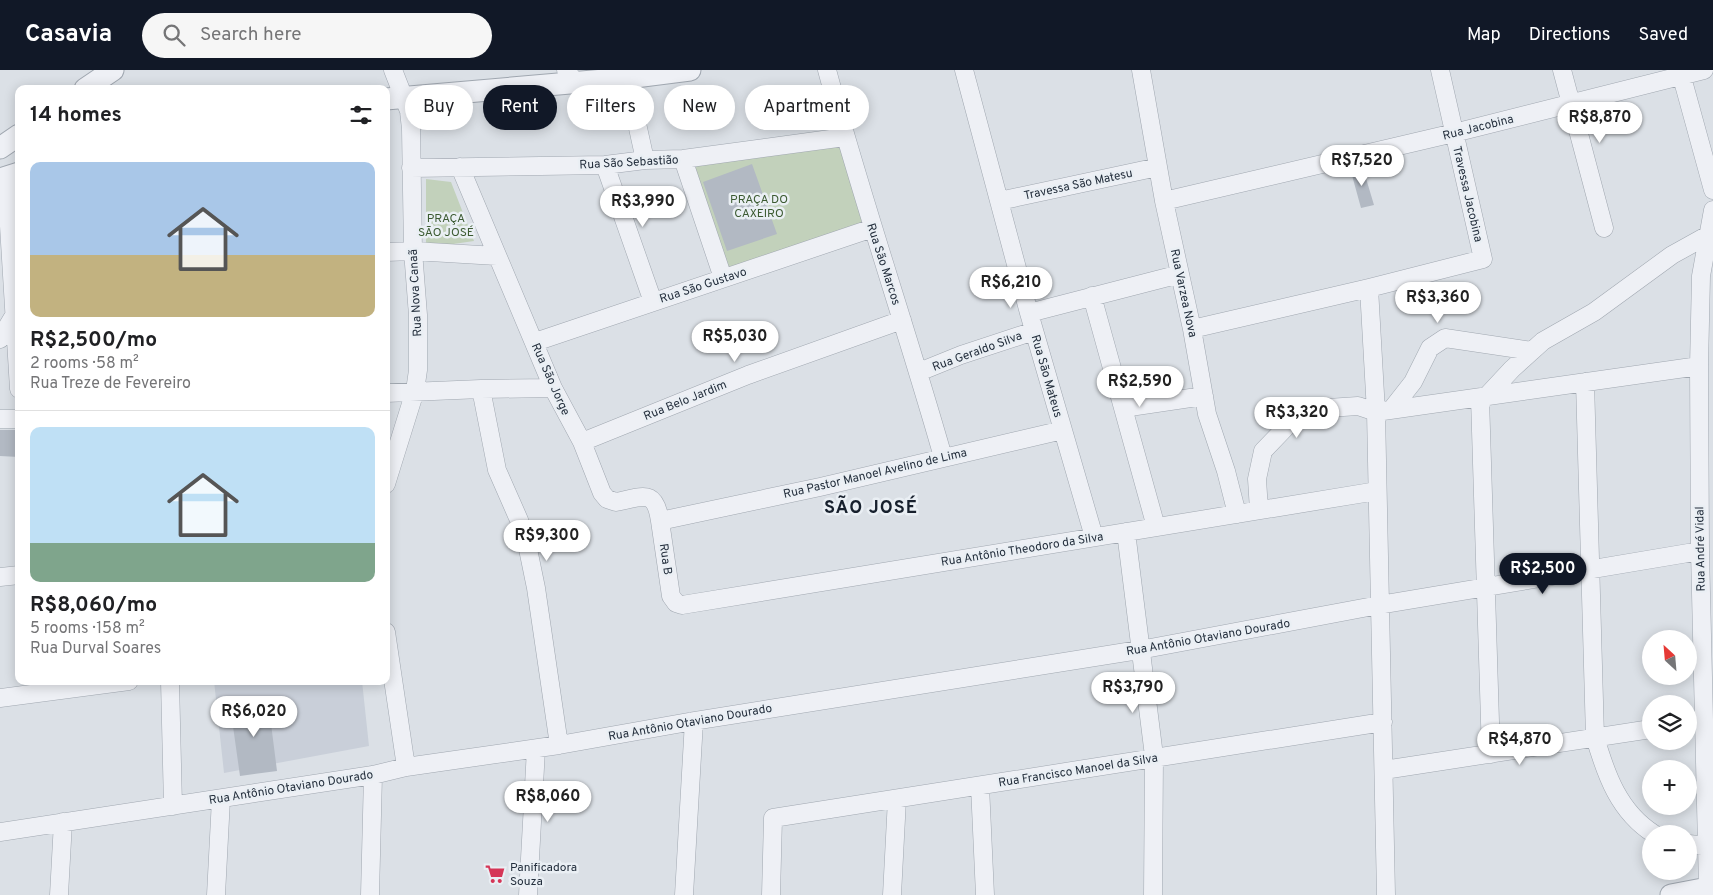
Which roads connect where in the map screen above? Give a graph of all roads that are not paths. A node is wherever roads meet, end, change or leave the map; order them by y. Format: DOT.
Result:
graph roads {
  1 [pos="393,70"];
  2 [pos="690,70"];
  3 [pos="828,70"];
  4 [pos="964,70"];
  5 [pos="1141,70"];
  6 [pos="1440,70"];
  7 [pos="1562,70"];
  8 [pos="1704,70"];
  9 [pos="110,71"];
  10 [pos="1681,73"];
  11 [pos="638,74"];
  12 [pos="571,76"];
  13 [pos="91,85"];
  14 [pos="396,99"];
  15 [pos="1572,103"];
  16 [pos="1454,133"];
  17 [pos="846,137"];
  18 [pos="15,138"];
  19 [pos="0,148"];
  20 [pos="683,159"];
  21 [pos="645,160"];
  22 [pos="605,165"];
  23 [pos="460,167"];
  24 [pos="1158,167"];
  25 [pos="411,168"];
  26 [pos="8,177"];
  27 [pos="1713,190"];
  28 [pos="999,201"];
  29 [pos="1164,201"];
  30 [pos="1713,210"];
  31 [pos="873,228"];
  32 [pos="1604,228"];
  33 [pos="1708,235"];
  34 [pos="413,251"];
  35 [pos="390,252"];
  36 [pos="497,256"];
  37 [pos="15,266"];
  38 [pos="1180,274"];
  39 [pos="723,278"];
  40 [pos="1368,288"];
  41 [pos="1092,296"];
  42 [pos="652,302"];
  43 [pos="1029,313"];
  44 [pos="15,314"];
  45 [pos="902,320"];
  46 [pos="1192,329"];
  47 [pos="1034,331"];
  48 [pos="0,339"];
  49 [pos="535,342"];
  50 [pos="1532,351"];
  51 [pos="1699,366"];
  52 [pos="919,372"];
  53 [pos="1585,382"];
  54 [pos="553,388"];
  55 [pos="480,389"];
  56 [pos="415,391"];
  57 [pos="390,393"];
  58 [pos="1204,396"];
  59 [pos="1482,398"];
  60 [pos="1123,408"];
  61 [pos="1384,411"];
  62 [pos="0,419"];
  63 [pos="15,419"];
  64 [pos="1063,430"];
  65 [pos="582,442"];
  66 [pos="943,457"];
  67 [pos="390,471"];
  68 [pos="1377,491"];
  69 [pos="1259,510"];
  70 [pos="1237,514"];
  71 [pos="660,522"];
  72 [pos="1156,527"];
  73 [pos="1126,532"];
  74 [pos="1094,537"];
  75 [pos="1700,551"];
  76 [pos="1590,570"];
  77 [pos="15,576"];
  78 [pos="0,578"];
  79 [pos="1485,588"];
  80 [pos="671,596"];
  81 [pos="1380,605"];
  82 [pos="1141,649"];
  83 [pos="390,659"];
  84 [pos="99,685"];
  85 [pos="170,685"];
  86 [pos="1697,695"];
  87 [pos="0,698"];
  88 [pos="694,721"];
  89 [pos="1383,722"];
  90 [pos="1642,729"];
  91 [pos="1697,732"];
  92 [pos="1596,737"];
  93 [pos="559,745"];
  94 [pos="536,749"];
  95 [pos="1491,754"];
  96 [pos="1154,758"];
  97 [pos="406,767"];
  98 [pos="1384,770"];
  99 [pos="373,775"];
  100 [pos="980,786"];
  101 [pos="221,798"];
  102 [pos="897,798"];
  103 [pos="173,806"];
  104 [pos="63,822"];
  105 [pos="1642,825"];
  106 [pos="0,832"];
  107 [pos="1697,845"];
  108 [pos="1707,846"];
  109 [pos="1710,888"];
  110 [pos="58,895"];
  111 [pos="216,895"];
  112 [pos="370,895"];
  113 [pos="528,895"];
  114 [pos="684,895"];
  115 [pos="771,895"];
  116 [pos="892,895"];
  117 [pos="985,895"];
  118 [pos="1153,895"];
  119 [pos="1386,895"];
  120 [pos="1671,895"];
  1 -- 14 [label="street, Rua Nova Canaã"];
  2 -- 11 [label="street"];
  3 -- 17 [label="street, Rua São Marcos"];
  4 -- 28 [label="street, Rua São Mateus"];
  5 -- 24 [label="street, Rua Varzea Nova"];
  6 -- 16 [label="street, Travessa Jacobina"];
  7 -- 15 [label="street"];
  8 -- 10 [label="street, Rua Jacobina"];
  9 -- 13 [label="street"];
  10 -- 15 [label="street, Rua Jacobina"];
  10 -- 27 [label="street"];
  11 -- 12 [label="street"];
  11 -- 21 [label="street"];
  12 -- 14 [label="street"];
  14 -- 25 [label="street, Rua Nova Canaã"];
  15 -- 16 [label="street, Rua Jacobina"];
  15 -- 32 [label="street"];
  16 -- 29 [label="street, Rua Jacobina"];
  16 -- 40 [label="street, Travessa Jacobina"];
  17 -- 20 [label="street, Rua São Sebastião"];
  17 -- 31 [label="street, Rua São Marcos"];
  18 -- 19 [label="street"];
  20 -- 21 [label="street, Rua São Sebastião"];
  20 -- 39 [label="street"];
  21 -- 22 [label="street, Rua São Sebastião"];
  22 -- 23 [label="street, Rua São Sebastião"];
  22 -- 42 [label="street"];
  23 -- 25 [label="street, Rua São Sebastião"];
  23 -- 36 [label="street, Rua São Jorge"];
  24 -- 28 [label="street, Travessa São Matesu"];
  24 -- 29 [label="street, Rua Varzea Nova"];
  25 -- 34 [label="street, Rua Nova Canaã"];
  26 -- 37 [label="street"];
  28 -- 43 [label="street, Rua São Mateus"];
  29 -- 38 [label="street, Rua Varzea Nova"];
  30 -- 33 [label="street, Rua André Vidal"];
  31 -- 39 [label="street, Rua São Gustavo"];
  31 -- 45 [label="street, Rua São Marcos"];
  33 -- 50 [label="street"];
  33 -- 51 [label="street, Rua André Vidal"];
  34 -- 35 [label="street"];
  34 -- 36 [label="street"];
  34 -- 56 [label="street, Rua Nova Canaã"];
  36 -- 49 [label="street, Rua São Jorge"];
  37 -- 44 [label="street"];
  38 -- 41 [label="street"];
  38 -- 46 [label="street, Rua Varzea Nova"];
  39 -- 42 [label="street, Rua São Gustavo"];
  40 -- 46 [label="street"];
  40 -- 61 [label="street"];
  41 -- 43 [label="street"];
  41 -- 60 [label="street"];
  42 -- 49 [label="street, Rua São Gustavo"];
  43 -- 47 [label="street, Rua São Mateus"];
  44 -- 48 [label="street"];
  45 -- 52 [label="street, Rua São Marcos"];
  45 -- 65 [label="street, Rua Belo Jardim"];
  46 -- 58 [label="street, Rua Varzea Nova"];
  47 -- 52 [label="street, Rua Geraldo Silva"];
  47 -- 64 [label="street, Rua São Mateus"];
  49 -- 54 [label="street, Rua São Jorge"];
  50 -- 59 [label="street"];
  50 -- 61 [label="street"];
  51 -- 53 [label="street"];
  51 -- 75 [label="street, Rua André Vidal"];
  52 -- 66 [label="street, Rua São Marcos"];
  53 -- 59 [label="street"];
  53 -- 76 [label="street"];
  54 -- 55 [label="street"];
  54 -- 65 [label="street, Rua São Jorge"];
  55 -- 56 [label="street"];
  55 -- 93 [label="street"];
  56 -- 57 [label="street"];
  56 -- 67 [label="street, Rua Nova Canaã"];
  58 -- 60 [label="street"];
  58 -- 70 [label="street, Rua Varzea Nova"];
  59 -- 61 [label="street"];
  59 -- 79 [label="street"];
  60 -- 72 [label="street"];
  61 -- 68 [label="street"];
  61 -- 69 [label="street"];
  62 -- 63 [label="street"];
  64 -- 66 [label="street, Rua Pastor Manoel Avelino de Lima"];
  64 -- 74 [label="street, Rua São Mateus"];
  65 -- 71 [label="street, Rua São Jorge"];
  66 -- 71 [label="street, Rua Pastor Manoel Avelino de Lima"];
  68 -- 69 [label="street, Rua Antônio Theodoro da Silva"];
  68 -- 81 [label="street"];
  69 -- 70 [label="street, Rua Antônio Theodoro da Silva"];
  70 -- 72 [label="street, Rua Antônio Theodoro da Silva"];
  71 -- 80 [label="street, Rua B"];
  72 -- 73 [label="street, Rua Antônio Theodoro da Silva"];
  73 -- 74 [label="street, Rua Antônio Theodoro da Silva"];
  73 -- 82 [label="street"];
  74 -- 80 [label="street, Rua Antônio Theodoro da Silva"];
  75 -- 76 [label="street, Rua Antônio Otaviano Dourado"];
  75 -- 86 [label="street, Rua André Vidal"];
  76 -- 79 [label="street, Rua Antônio Otaviano Dourado"];
  76 -- 92 [label="street"];
  77 -- 78 [label="street"];
  79 -- 81 [label="street, Rua Antônio Otaviano Dourado"];
  79 -- 95 [label="street"];
  81 -- 82 [label="street, Rua Antônio Otaviano Dourado"];
  81 -- 89 [label="street"];
  82 -- 88 [label="street, Rua Antônio Otaviano Dourado"];
  82 -- 96 [label="street"];
  83 -- 97 [label="street"];
  84 -- 87 [label="street"];
  85 -- 103 [label="street"];
  88 -- 93 [label="street, Rua Antônio Otaviano Dourado"];
  88 -- 114 [label="street"];
  89 -- 96 [label="street, Rua Francisco Manoel da Silva"];
  89 -- 98 [label="street"];
  90 -- 92 [label="street"];
  91 -- 108 [label="street, Rua André Vidal"];
  92 -- 95 [label="street"];
  92 -- 105 [label="street"];
  93 -- 94 [label="street, Rua Antônio Otaviano Dourado"];
  94 -- 97 [label="street, Rua Antônio Otaviano Dourado"];
  94 -- 113 [label="street"];
  95 -- 98 [label="street"];
  96 -- 100 [label="street, Rua Francisco Manoel da Silva"];
  96 -- 118 [label="street"];
  97 -- 99 [label="street, Rua Antônio Otaviano Dourado"];
  98 -- 119 [label="street"];
  99 -- 101 [label="street, Rua Antônio Otaviano Dourado"];
  99 -- 112 [label="street"];
  100 -- 102 [label="street, Rua Francisco Manoel da Silva"];
  100 -- 117 [label="street"];
  101 -- 103 [label="street, Rua Antônio Otaviano Dourado"];
  101 -- 111 [label="street"];
  102 -- 115 [label="street, Rua Francisco Manoel da Silva"];
  102 -- 116 [label="street"];
  103 -- 104 [label="street, Rua Antônio Otaviano Dourado"];
  104 -- 106 [label="street, Rua Antônio Otaviano Dourado"];
  104 -- 110 [label="street"];
  107 -- 108 [label="street"];
  108 -- 109 [label="street, Rua André Vidal"];
  109 -- 120 [label="street"];
}
